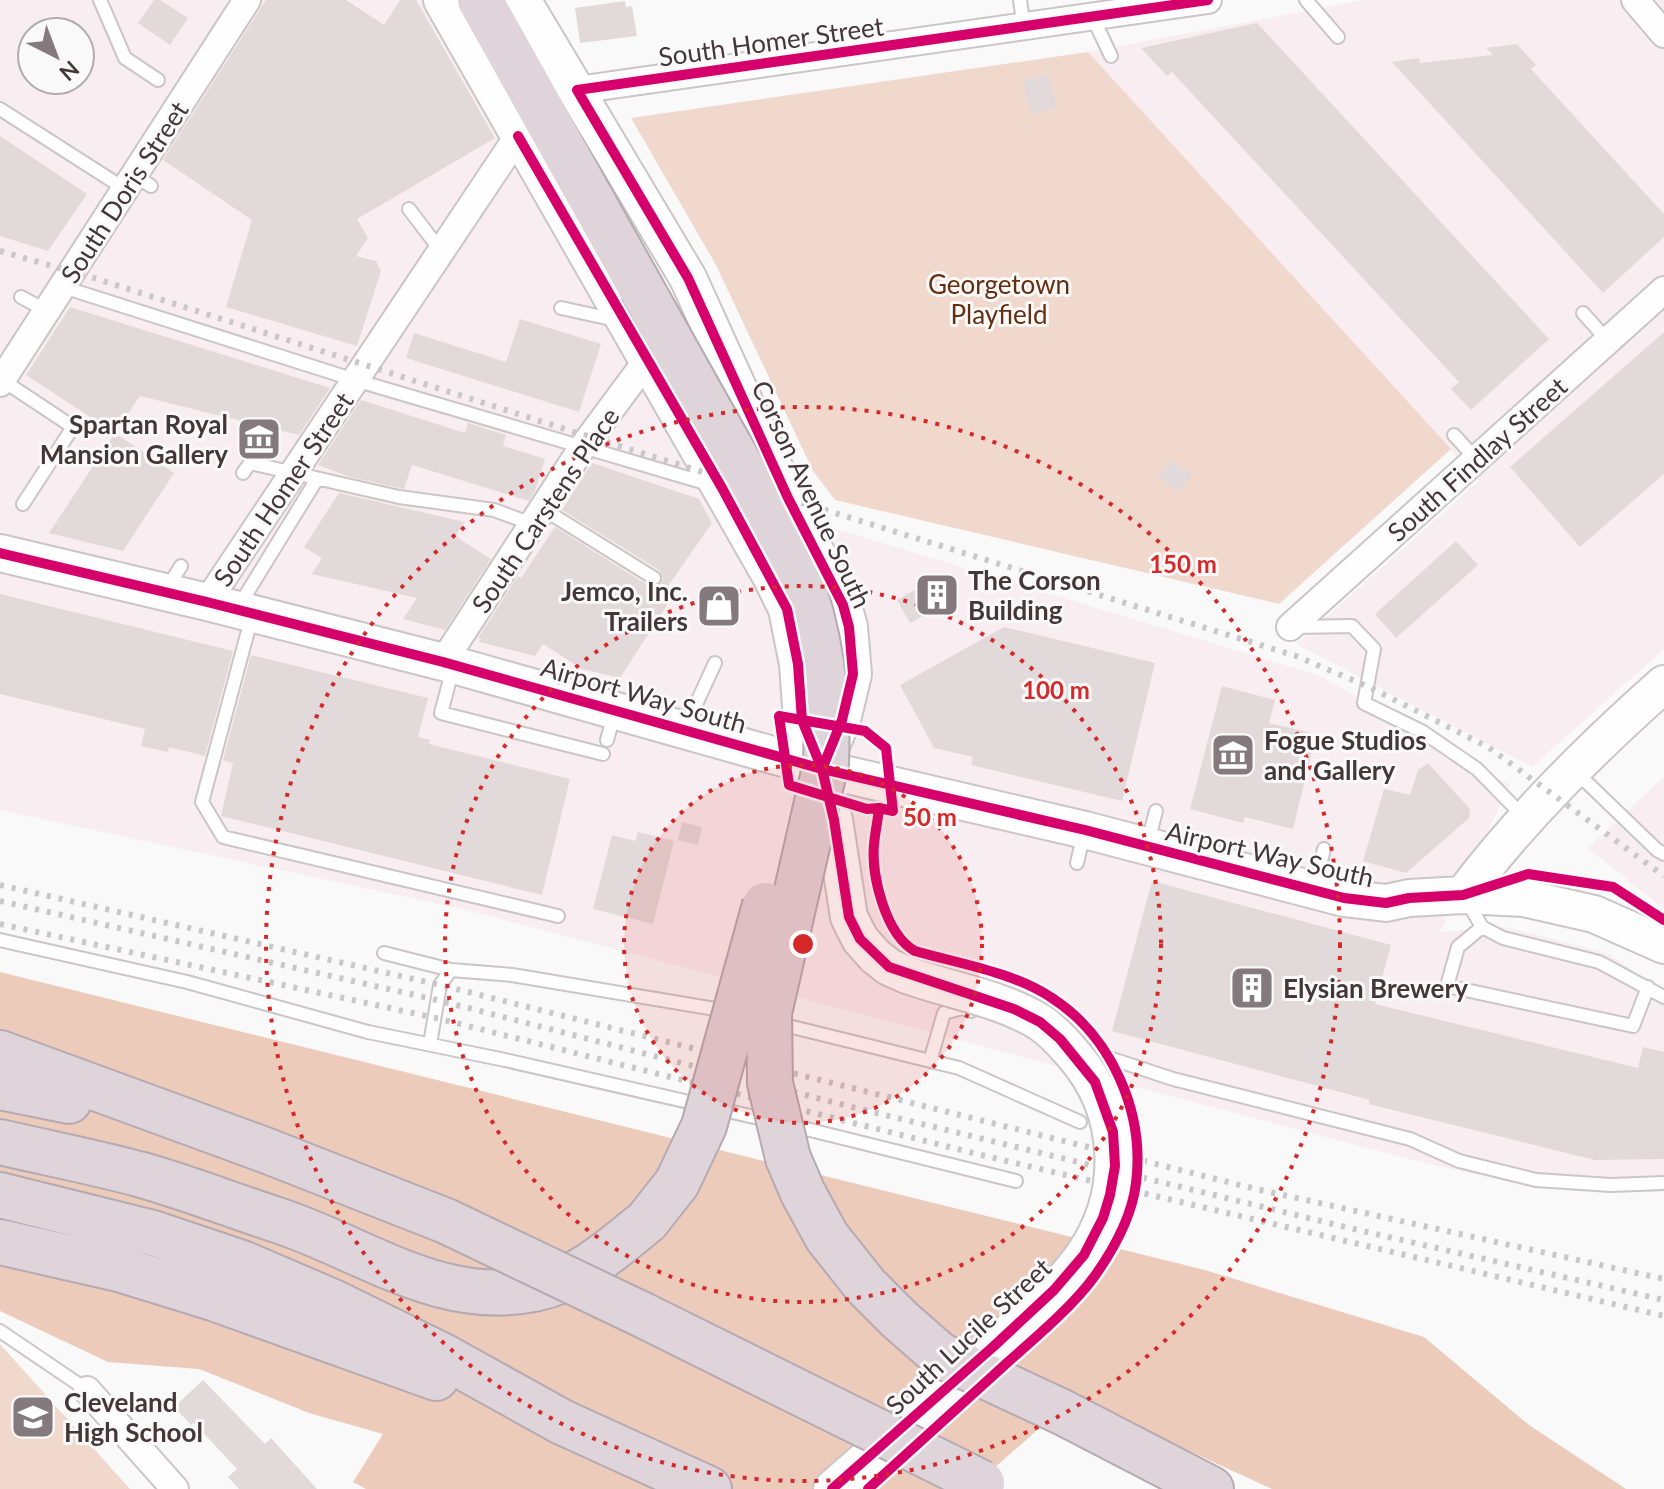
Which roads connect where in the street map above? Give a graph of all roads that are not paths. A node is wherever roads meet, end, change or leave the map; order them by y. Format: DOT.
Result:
graph roads {
  1 [pos="100,0"];
  2 [pos="442,0"];
  3 [pos="480,0"];
  4 [pos="522,0"];
  5 [pos="1020,0"];
  6 [pos="1208,0"];
  7 [pos="1306,0"];
  8 [pos="1635,0"];
  9 [pos="241,2"];
  10 [pos="1091,9"];
  11 [pos="1024,28"];
  12 [pos="1664,34"];
  13 [pos="1338,37"];
  14 [pos="1111,56"];
  15 [pos="158,80"];
  16 [pos="577,90"];
  17 [pos="0,109"];
  18 [pos="518,136"];
  19 [pos="137,183"];
  20 [pos="409,209"];
  21 [pos="441,251"];
  22 [pos="63,287"];
  23 [pos="1664,290"];
  24 [pos="21,297"];
  25 [pos="561,308"];
  26 [pos="47,311"];
  27 [pos="1583,313"];
  28 [pos="628,322"];
  29 [pos="1608,341"];
  30 [pos="648,359"];
  31 [pos="355,380"];
  32 [pos="1,382"];
  33 [pos="740,391"];
  34 [pos="684,423"];
  35 [pos="1454,435"];
  36 [pos="582,448"];
  37 [pos="1476,459"];
  38 [pos="243,473"];
  39 [pos="305,476"];
  40 [pos="722,488"];
  41 [pos="23,504"];
  42 [pos="538,516"];
  43 [pos="0,553"];
  44 [pos="654,578"];
  45 [pos="232,608"];
  46 [pos="1290,627"];
  47 [pos="715,663"];
  48 [pos="449,664"];
  49 [pos="1664,684"];
  50 [pos="828,721"];
  51 [pos="685,729"];
  52 [pos="603,754"];
  53 [pos="822,769"];
  54 [pos="1574,769"];
  55 [pos="1156,811"];
  56 [pos="1525,818"];
  57 [pos="1146,847"];
  58 [pos="1324,849"];
  59 [pos="1664,854"];
  60 [pos="1313,890"];
  61 [pos="1463,895"];
  62 [pos="558,916"];
  63 [pos="1482,927"];
  64 [pos="1649,937"];
  65 [pos="0,940"];
  66 [pos="384,953"];
  67 [pos="451,970"];
  68 [pos="1648,987"];
  69 [pos="1664,997"];
  70 [pos="977,1013"];
  71 [pos="746,1016"];
  72 [pos="761,1019"];
  73 [pos="1022,1029"];
  74 [pos="430,1044"];
  75 [pos="0,1053"];
  76 [pos="930,1061"];
  77 [pos="0,1087"];
  78 [pos="1080,1122"];
  79 [pos="0,1142"];
  80 [pos="265,1150"];
  81 [pos="1016,1181"];
  82 [pos="1664,1183"];
  83 [pos="0,1195"];
  84 [pos="0,1242"];
  85 [pos="0,1331"];
  86 [pos="87,1390"];
  87 [pos="562,1422"];
  88 [pos="989,1486"];
  89 [pos="175,1489"];
  90 [pos="709,1489"];
  91 [pos="832,1489"];
  92 [pos="1211,1489"];
  1 -- 15 [label="lane"];
  2 -- 18 [label="main road"];
  3 -- 50 [label="highway, bridge"];
  4 -- 16 [label="main road, Corson Avenue South"];
  5 -- 11 [label="lane"];
  6 -- 10 [label="street, South Homer Street"];
  7 -- 13 [label="lane"];
  8 -- 12 [label="street"];
  9 -- 19 [label="street, South Doris Street"];
  10 -- 11 [label="street, South Homer Street"];
  10 -- 14 [label="lane"];
  11 -- 16 [label="street, South Homer Street"];
  16 -- 33 [label="main road, Corson Avenue South"];
  17 -- 19 [label="lane"];
  18 -- 21 [label="street, South Homer Street"];
  18 -- 28 [label="main road"];
  19 -- 22 [label="street, South Doris Street"];
  20 -- 21 [label="lane"];
  21 -- 31 [label="street, South Homer Street"];
  22 -- 26 [label="street, South Doris Street"];
  22 -- 31 [label="lane"];
  23 -- 29 [label="street, South Findlay Street"];
  24 -- 26 [label="lane"];
  25 -- 28 [label="lane"];
  26 -- 32 [label="street, South Doris Street"];
  27 -- 29 [label="lane"];
  28 -- 30 [label="main road"];
  29 -- 37 [label="street, South Findlay Street"];
  30 -- 34 [label="main road"];
  30 -- 36 [label="street, South Carstens Place"];
  31 -- 36 [label="lane"];
  31 -- 39 [label="street, South Homer Street"];
  32 -- 41 [label="lane"];
  33 -- 34 [label="main road"];
  33 -- 53 [label="main road, Corson Avenue South"];
  34 -- 40 [label="main road"];
  35 -- 37 [label="lane"];
  36 -- 40 [label="lane"];
  36 -- 42 [label="street, South Carstens Place"];
  37 -- 46 [label="street, South Findlay Street"];
  38 -- 39 [label="lane"];
  39 -- 42 [label="lane"];
  39 -- 45 [label="street, South Homer Street"];
  40 -- 53 [label="main road"];
  42 -- 44 [label="lane"];
  42 -- 48 [label="street, South Carstens Place"];
  43 -- 45 [label="main road, Airport Way South"];
  45 -- 48 [label="main road, Airport Way South"];
  45 -- 62 [label="lane"];
  46 -- 56 [label="lane"];
  47 -- 51 [label="lane"];
  48 -- 51 [label="main road, Airport Way South"];
  48 -- 52 [label="lane"];
  49 -- 54 [label="main road"];
  50 -- 79 [label="highway, bridge"];
  50 -- 92 [label="highway, bridge"];
  51 -- 53 [label="main road, Airport Way South"];
  53 -- 57 [label="main road, Airport Way South"];
  53 -- 91 [label="main road, South Lucile Street, bridge"];
  54 -- 56 [label="main road"];
  54 -- 59 [label="lane"];
  55 -- 57 [label="lane"];
  56 -- 61 [label="main road"];
  57 -- 60 [label="main road, Airport Way South"];
  58 -- 60 [label="lane"];
  60 -- 61 [label="main road, Airport Way South"];
  61 -- 63 [label="lane"];
  61 -- 64 [label="main road, Airport Way South"];
  63 -- 68 [label="lane"];
  63 -- 68 [label="lane"];
  65 -- 74 [label="lane"];
  66 -- 67 [label="lane"];
  67 -- 71 [label="lane"];
  67 -- 74 [label="lane"];
  68 -- 69 [label="lane"];
  70 -- 76 [label="lane"];
  72 -- 76 [label="lane"];
  73 -- 82 [label="lane"];
  74 -- 81 [label="lane"];
  75 -- 80 [label="highway"];
  76 -- 78 [label="lane"];
  77 -- 80 [label="highway"];
  80 -- 88 [label="highway, bridge"];
  83 -- 87 [label="highway"];
  84 -- 87 [label="highway"];
  85 -- 86 [label="lane"];
  86 -- 89 [label="street"];
  87 -- 90 [label="highway"];
}
